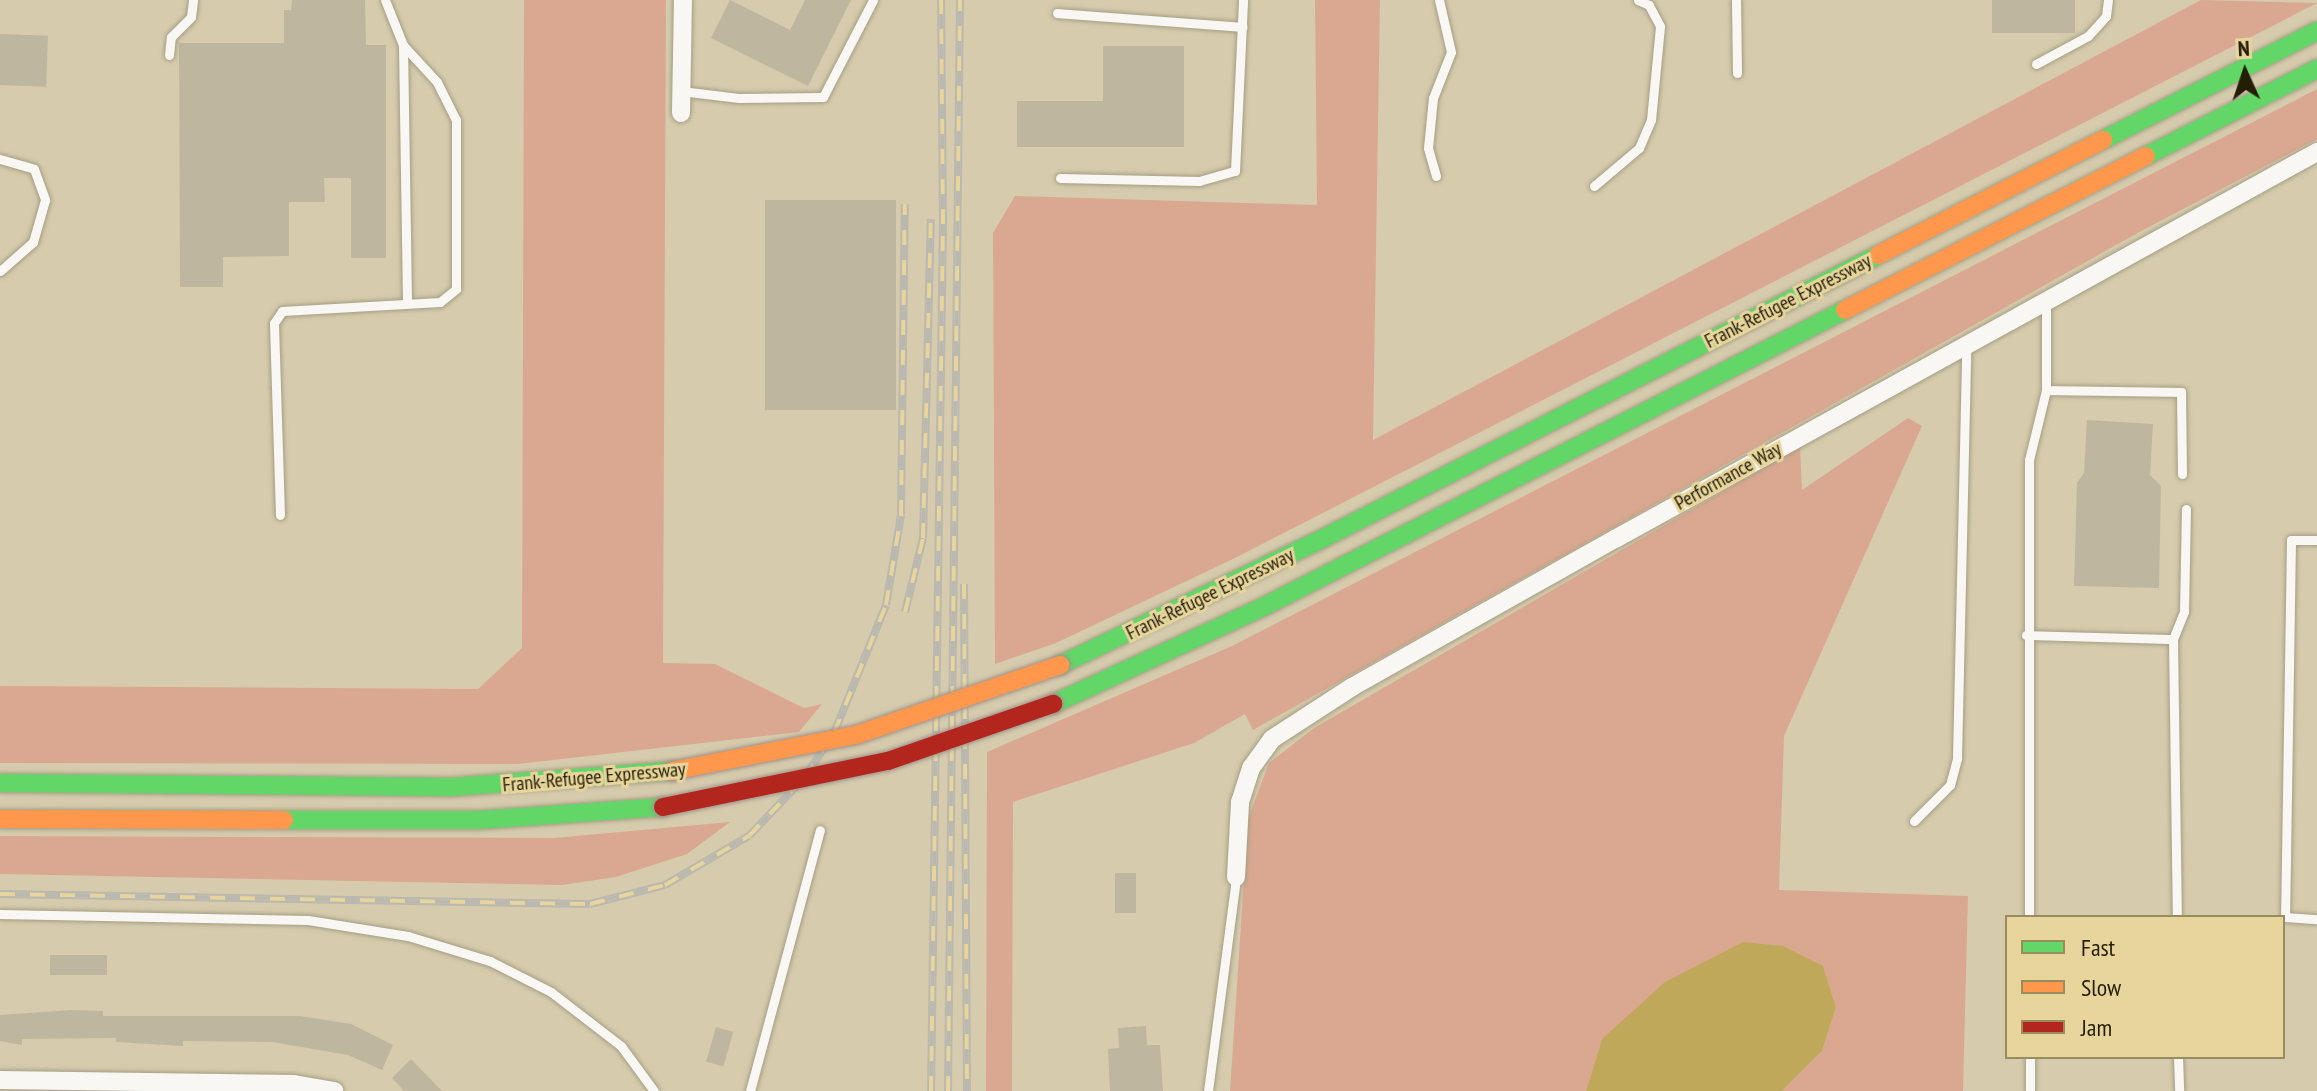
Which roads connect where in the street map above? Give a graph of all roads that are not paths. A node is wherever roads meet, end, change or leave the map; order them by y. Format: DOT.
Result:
graph roads {
  1 [pos="193,0"];
  2 [pos="385,0"];
  3 [pos="683,0"];
  4 [pos="873,0"];
  5 [pos="1243,0"];
  6 [pos="1439,0"];
  7 [pos="1638,0"];
  8 [pos="1736,0"];
  9 [pos="2108,0"];
  10 [pos="1057,13"];
  11 [pos="1242,27"];
  12 [pos="2317,31"];
  13 [pos="403,45"];
  14 [pos="169,55"];
  15 [pos="2036,64"];
  16 [pos="2317,69"];
  17 [pos="1737,73"];
  18 [pos="681,91"];
  19 [pos="681,113"];
  20 [pos="2317,153"];
  21 [pos="0,159"];
  22 [pos="1436,176"];
  23 [pos="1060,178"];
  24 [pos="1594,186"];
  25 [pos="0,271"];
  26 [pos="2046,299"];
  27 [pos="407,303"];
  28 [pos="1966,342"];
  29 [pos="2046,390"];
  30 [pos="2182,474"];
  31 [pos="2186,509"];
  32 [pos="280,515"];
  33 [pos="2317,540"];
  34 [pos="2026,635"];
  35 [pos="2173,639"];
  36 [pos="0,783"];
  37 [pos="0,819"];
  38 [pos="1914,821"];
  39 [pos="820,830"];
  40 [pos="1236,877"];
  41 [pos="0,914"];
  42 [pos="2029,915"];
  43 [pos="2177,915"];
  44 [pos="2317,919"];
  45 [pos="2030,1059"];
  46 [pos="2178,1059"];
  47 [pos="0,1080"];
  48 [pos="334,1091"];
  49 [pos="654,1091"];
  50 [pos="750,1091"];
  51 [pos="1208,1091"];
  52 [pos="2030,1091"];
  53 [pos="2179,1091"];
  1 -- 14 [label="lane"];
  2 -- 13 [label="lane"];
  3 -- 18 [label="street"];
  4 -- 18 [label="lane"];
  5 -- 11 [label="lane"];
  6 -- 22 [label="lane"];
  7 -- 24 [label="lane"];
  8 -- 17 [label="lane"];
  9 -- 15 [label="lane"];
  10 -- 11 [label="lane"];
  11 -- 23 [label="lane"];
  12 -- 36 [label="highway, Frank-Refugee Expressway, bridge"];
  13 -- 27 [label="lane"];
  13 -- 27 [label="lane"];
  16 -- 37 [label="highway, Frank-Refugee Expressway, bridge"];
  18 -- 19 [label="street"];
  20 -- 26 [label="street, Performance Way"];
  21 -- 25 [label="lane"];
  26 -- 28 [label="street, Performance Way"];
  26 -- 29 [label="lane"];
  27 -- 32 [label="lane"];
  28 -- 38 [label="lane"];
  28 -- 40 [label="street, Performance Way"];
  29 -- 30 [label="lane"];
  29 -- 34 [label="lane"];
  31 -- 35 [label="lane"];
  33 -- 44 [label="lane"];
  34 -- 35 [label="lane"];
  34 -- 42 [label="lane"];
  35 -- 43 [label="lane"];
  39 -- 50 [label="lane"];
  40 -- 51 [label="lane"];
  41 -- 49 [label="lane"];
  45 -- 52 [label="lane"];
  46 -- 53 [label="lane"];
  47 -- 48 [label="street"];
}
